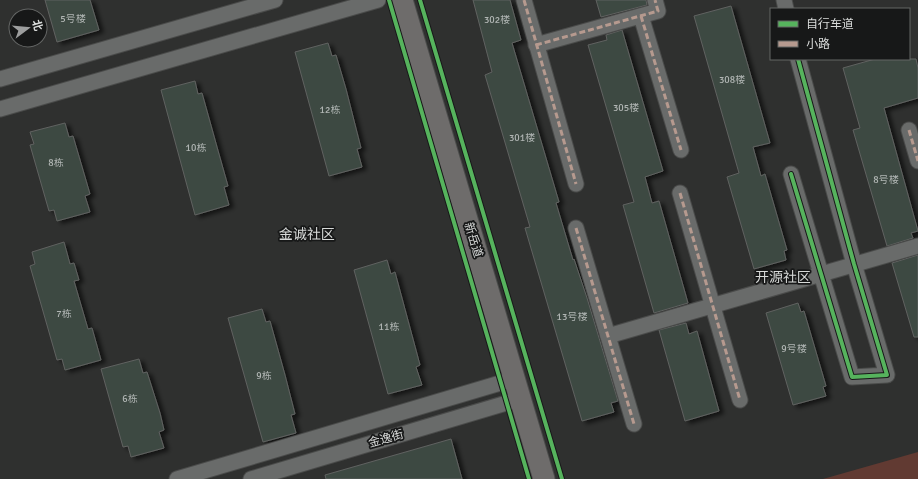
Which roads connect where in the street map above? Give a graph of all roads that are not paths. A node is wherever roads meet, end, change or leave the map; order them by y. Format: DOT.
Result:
graph roads {
  1 [pos="275,0"];
  2 [pos="378,0"];
  3 [pos="402,0"];
  4 [pos="524,0"];
  5 [pos="655,0"];
  6 [pos="641,16"];
  7 [pos="536,45"];
  8 [pos="798,60"];
  9 [pos="0,79"];
  10 [pos="0,109"];
  11 [pos="909,130"];
  12 [pos="681,150"];
  13 [pos="918,160"];
  14 [pos="791,174"];
  15 [pos="576,184"];
  16 [pos="680,193"];
  17 [pos="576,228"];
  18 [pos="918,246"];
  19 [pos="854,264"];
  20 [pos="820,274"];
  21 [pos="713,306"];
  22 [pos="608,336"];
  23 [pos="514,379"];
  24 [pos="520,399"];
  25 [pos="740,400"];
  26 [pos="634,424"];
  27 [pos="177,479"];
  28 [pos="252,479"];
  29 [pos="544,479"];
  1 -- 9 [label="street"];
  2 -- 10 [label="street"];
  3 -- 23 [label="street, 新岳道"];
  4 -- 7 [label="street"];
  5 -- 6 [label="street"];
  6 -- 7 [label="street"];
  6 -- 12 [label="street"];
  7 -- 15 [label="street"];
  8 -- 19 [label="street"];
  11 -- 13 [label="street"];
  14 -- 20 [label="street"];
  16 -- 21 [label="street"];
  17 -- 22 [label="street"];
  18 -- 19 [label="street"];
  19 -- 20 [label="street"];
  19 -- 20 [label="street"];
  20 -- 21 [label="street"];
  21 -- 22 [label="street"];
  21 -- 25 [label="street"];
  22 -- 26 [label="street"];
  23 -- 24 [label="street, 新岳道"];
  23 -- 27 [label="street"];
  24 -- 28 [label="street, 金逸街"];
  24 -- 29 [label="street, 新岳道"];
}
